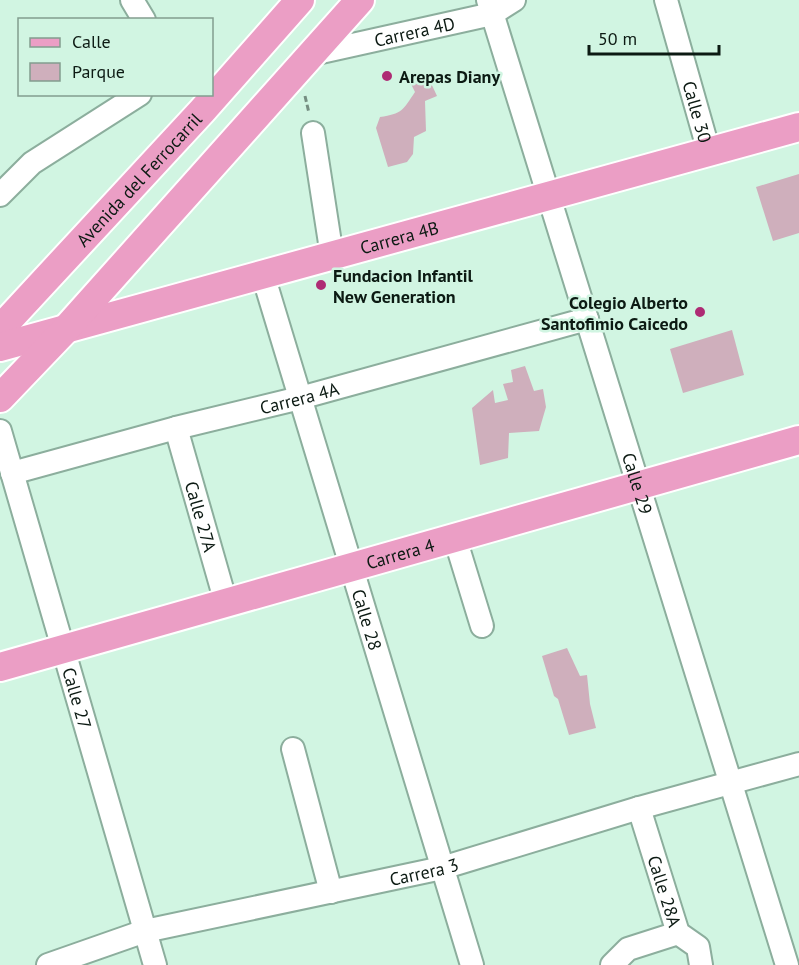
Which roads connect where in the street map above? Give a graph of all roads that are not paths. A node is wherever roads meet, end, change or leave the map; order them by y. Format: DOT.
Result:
graph roads {
  1 [pos="132,0"];
  2 [pos="360,0"];
  3 [pos="514,0"];
  4 [pos="666,0"];
  5 [pos="294,2"];
  6 [pos="490,7"];
  7 [pos="143,18"];
  8 [pos="305,62"];
  9 [pos="213,85"];
  10 [pos="137,96"];
  11 [pos="196,103"];
  12 [pos="799,127"];
  13 [pos="314,133"];
  14 [pos="709,152"];
  15 [pos="0,195"];
  16 [pos="549,196"];
  17 [pos="332,255"];
  18 [pos="263,275"];
  19 [pos="587,319"];
  20 [pos="0,329"];
  21 [pos="66,329"];
  22 [pos="0,347"];
  23 [pos="0,398"];
  24 [pos="300,398"];
  25 [pos="176,428"];
  26 [pos="0,431"];
  27 [pos="799,440"];
  28 [pos="12,473"];
  29 [pos="639,486"];
  30 [pos="455,538"];
  31 [pos="351,567"];
  32 [pos="226,603"];
  33 [pos="482,626"];
  34 [pos="63,649"];
  35 [pos="0,667"];
  36 [pos="294,749"];
  37 [pos="799,764"];
  38 [pos="731,783"];
  39 [pos="639,808"];
  40 [pos="442,868"];
  41 [pos="331,892"];
  42 [pos="145,931"];
  43 [pos="678,933"];
  44 [pos="48,965"];
  45 [pos="155,965"];
  46 [pos="472,965"];
  47 [pos="612,965"];
  48 [pos="701,965"];
  49 [pos="787,965"];
  1 -- 7 [label="street"];
  2 -- 8 [label="main road"];
  3 -- 6 [label="street, Carrera 4D"];
  4 -- 14 [label="street, Calle 30"];
  5 -- 9 [label="main road, Avenida del Ferrocarril"];
  6 -- 8 [label="street, Carrera 4D"];
  6 -- 16 [label="street, Calle 29"];
  8 -- 21 [label="main road"];
  10 -- 15 [label="street"];
  11 -- 20 [label="main road, Avenida del Ferrocarril"];
  12 -- 14 [label="main road, Carrera 4B"];
  13 -- 17 [label="street"];
  14 -- 16 [label="main road, Carrera 4B"];
  16 -- 17 [label="main road, Carrera 4B"];
  16 -- 19 [label="street, Calle 29"];
  17 -- 18 [label="main road, Carrera 4B"];
  18 -- 21 [label="main road, Carrera 4B"];
  18 -- 24 [label="street, Calle 28"];
  19 -- 24 [label="street, Carrera 4A"];
  19 -- 29 [label="street, Calle 29"];
  21 -- 22 [label="main road, Carrera 4B"];
  21 -- 23 [label="main road"];
  24 -- 25 [label="street, Carrera 4A"];
  24 -- 31 [label="street, Calle 28"];
  25 -- 28 [label="street, Carrera 4A"];
  25 -- 32 [label="street, Calle 27A"];
  26 -- 28 [label="street, Calle 27"];
  27 -- 29 [label="main road, Carrera 4"];
  28 -- 34 [label="street, Calle 27"];
  29 -- 30 [label="main road, Carrera 4"];
  29 -- 38 [label="street, Calle 29"];
  30 -- 31 [label="main road, Carrera 4"];
  30 -- 33 [label="street"];
  31 -- 32 [label="main road, Carrera 4"];
  31 -- 40 [label="street, Calle 28"];
  32 -- 34 [label="main road, Carrera 4"];
  34 -- 35 [label="main road, Carrera 4"];
  34 -- 42 [label="street, Calle 27"];
  36 -- 41 [label="street"];
  37 -- 38 [label="street, Carrera 3"];
  38 -- 39 [label="street, Carrera 3"];
  38 -- 49 [label="street, Calle 29"];
  39 -- 40 [label="street, Carrera 3"];
  39 -- 43 [label="street, Calle 28A"];
  40 -- 41 [label="street, Carrera 3"];
  40 -- 46 [label="street, Calle 28"];
  41 -- 42 [label="street, Carrera 3"];
  42 -- 44 [label="street, Carrera 3"];
  42 -- 45 [label="street, Calle 27"];
  43 -- 47 [label="street"];
  43 -- 48 [label="street, Calle 28A"];
}
